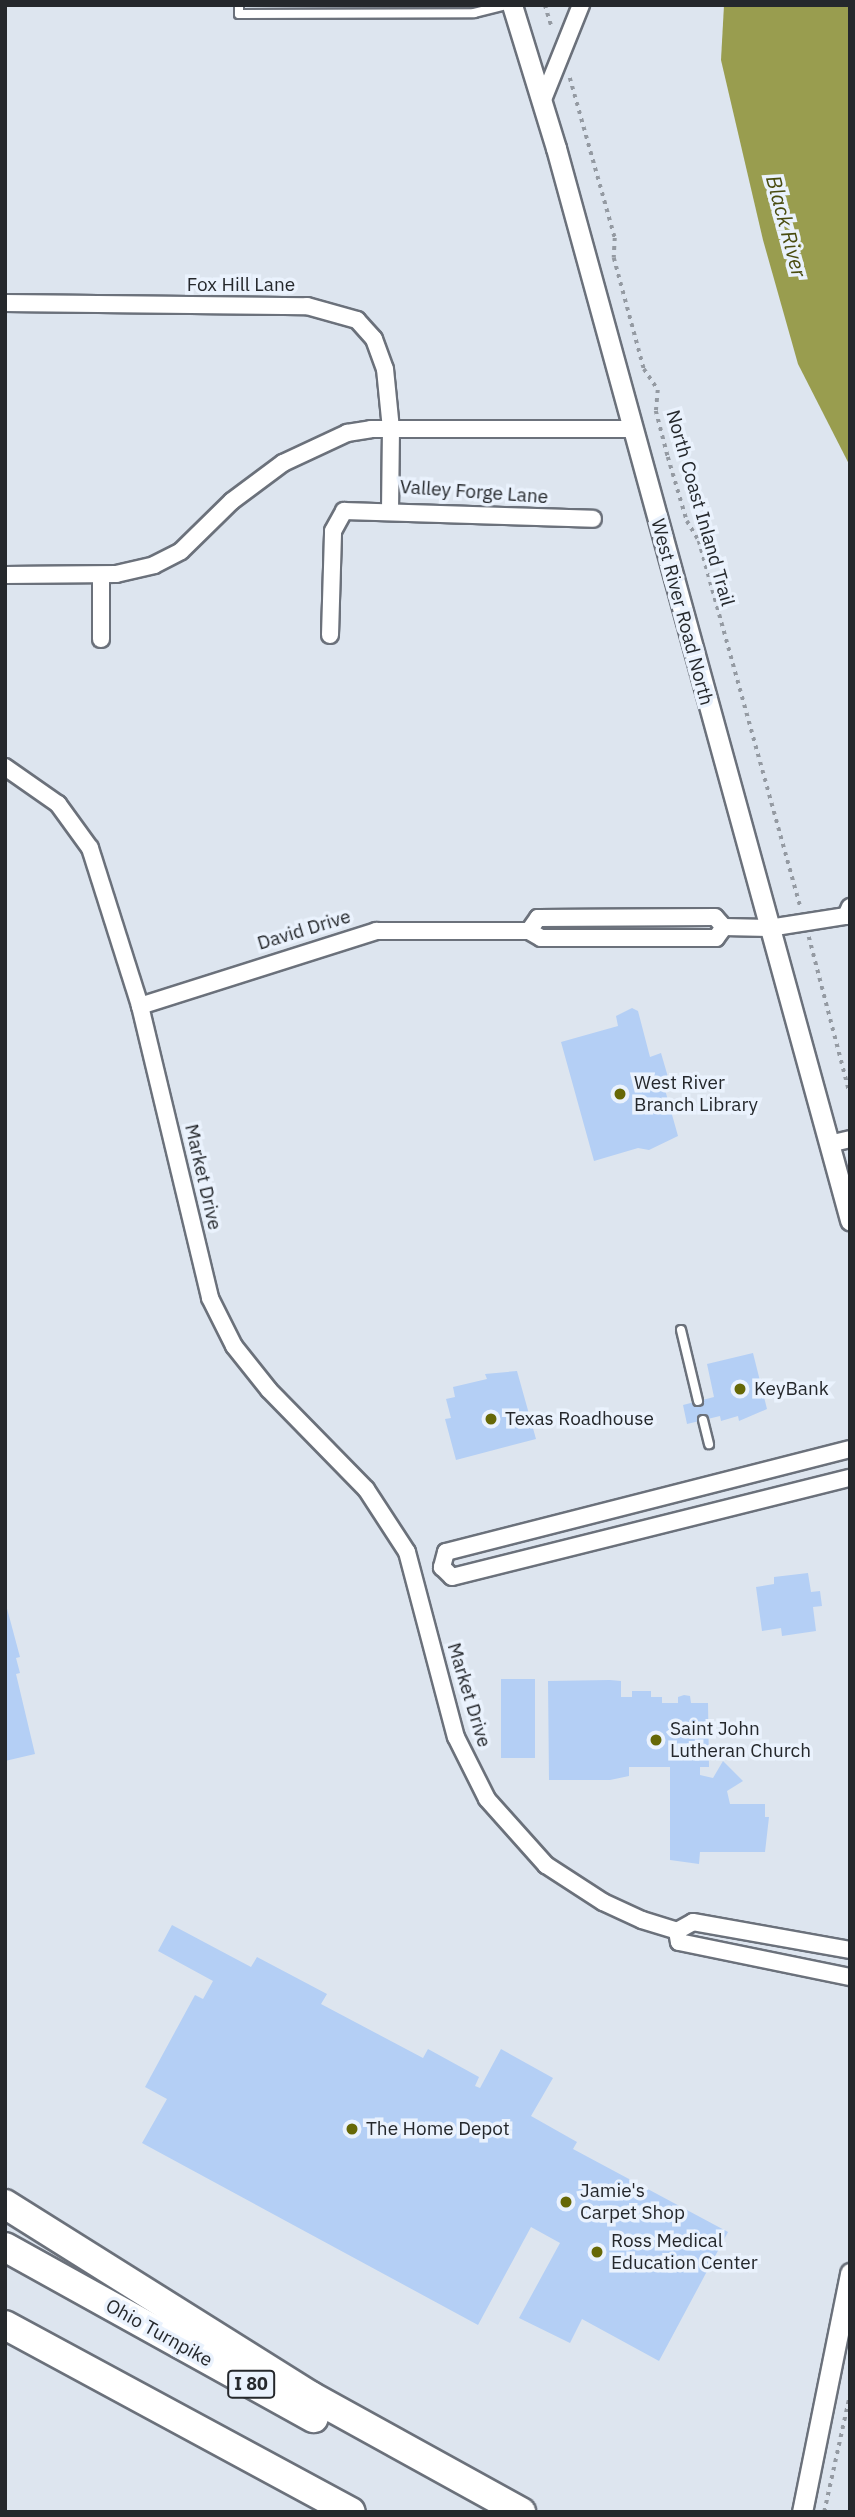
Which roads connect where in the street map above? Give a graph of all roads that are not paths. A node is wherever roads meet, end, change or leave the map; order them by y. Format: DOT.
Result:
graph roads {
  1 [pos="239,5"];
  2 [pos="509,5"];
  3 [pos="581,5"];
  4 [pos="542,102"];
  5 [pos="5,303"];
  6 [pos="5,314"];
  7 [pos="391,429"];
  8 [pos="632,429"];
  9 [pos="390,509"];
  10 [pos="593,519"];
  11 [pos="5,575"];
  12 [pos="101,575"];
  13 [pos="330,635"];
  14 [pos="101,639"];
  15 [pos="5,767"];
  16 [pos="849,914"];
  17 [pos="769,928"];
  18 [pos="140,1006"];
  19 [pos="850,1139"];
  20 [pos="829,1144"];
  21 [pos="850,1220"];
  22 [pos="681,1330"];
  23 [pos="698,1401"];
  24 [pos="703,1420"];
  25 [pos="709,1444"];
  26 [pos="850,1449"];
  27 [pos="850,1478"];
  28 [pos="442,1567"];
  29 [pos="413,1574"];
  30 [pos="677,1931"];
  31 [pos="850,1950"];
  32 [pos="850,1978"];
  33 [pos="5,2204"];
  34 [pos="5,2247"];
  35 [pos="850,2273"];
  36 [pos="5,2325"];
  37 [pos="351,2512"];
  38 [pos="501,2512"];
  39 [pos="520,2512"];
  40 [pos="802,2512"];
  1 -- 2 [label="lane"];
  2 -- 4 [label="street, West River Road North"];
  3 -- 4 [label="street"];
  4 -- 8 [label="street, West River Road North"];
  5 -- 6 [label="street"];
  5 -- 7 [label="street, Fox Hill Lane"];
  7 -- 8 [label="street"];
  7 -- 9 [label="street, Valley Forge Lane"];
  7 -- 12 [label="street"];
  8 -- 17 [label="street, West River Road North"];
  9 -- 10 [label="street, Valley Forge Lane"];
  9 -- 13 [label="street"];
  11 -- 12 [label="street"];
  12 -- 14 [label="street"];
  15 -- 18 [label="street, Market Drive"];
  16 -- 17 [label="street, David Drive"];
  17 -- 18 [label="street, David Drive"];
  17 -- 20 [label="street, West River Road North"];
  18 -- 29 [label="street, Market Drive"];
  19 -- 20 [label="street"];
  20 -- 21 [label="street, West River Road North"];
  22 -- 23 [label="lane"];
  24 -- 25 [label="lane"];
  26 -- 28 [label="street"];
  27 -- 28 [label="street"];
  28 -- 29 [label="street"];
  29 -- 30 [label="street, Market Drive"];
  30 -- 31 [label="street"];
  30 -- 32 [label="street, Market Drive"];
  33 -- 39 [label="highway"];
  34 -- 38 [label="highway, Ohio Turnpike / I 80"];
  35 -- 40 [label="street"];
  36 -- 37 [label="highway"];
}
